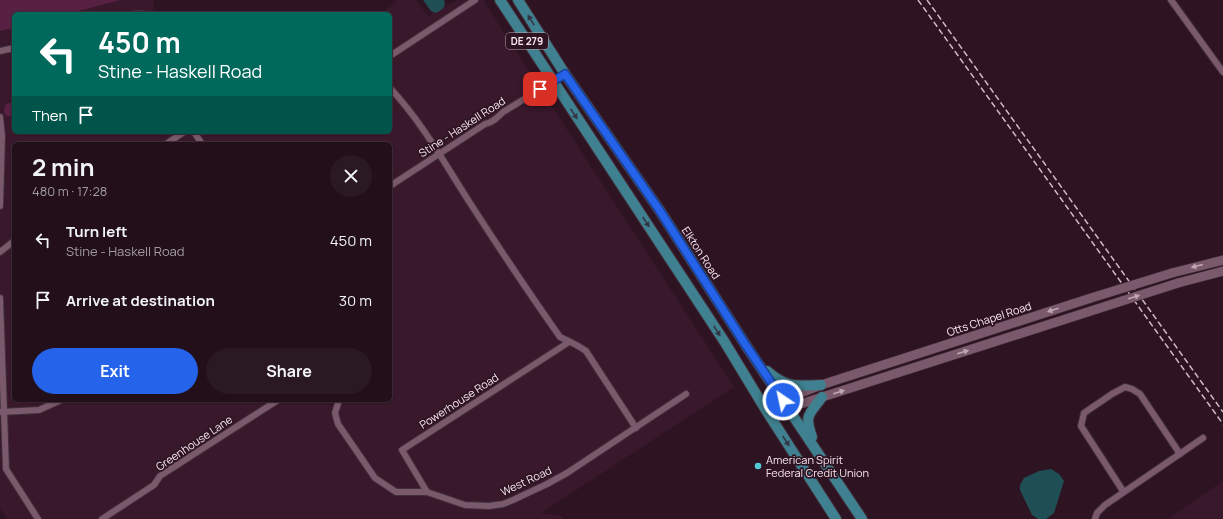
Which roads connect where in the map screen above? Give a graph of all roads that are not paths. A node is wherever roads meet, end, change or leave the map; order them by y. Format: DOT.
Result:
graph roads {
  1 [pos="475,0"];
  2 [pos="500,0"];
  3 [pos="518,0"];
  4 [pos="1171,0"];
  5 [pos="12,48"];
  6 [pos="0,51"];
  7 [pos="392,55"];
  8 [pos="1223,72"];
  9 [pos="565,74"];
  10 [pos="553,81"];
  11 [pos="392,90"];
  12 [pos="0,117"];
  13 [pos="181,134"];
  14 [pos="169,142"];
  15 [pos="439,154"];
  16 [pos="392,185"];
  17 [pos="0,206"];
  18 [pos="12,243"];
  19 [pos="0,252"];
  20 [pos="1223,260"];
  21 [pos="1223,272"];
  22 [pos="0,298"];
  23 [pos="569,342"];
  24 [pos="759,364"];
  25 [pos="821,385"];
  26 [pos="686,394"];
  27 [pos="822,397"];
  28 [pos="57,402"];
  29 [pos="275,402"];
  30 [pos="339,402"];
  31 [pos="786,404"];
  32 [pos="764,407"];
  33 [pos="2,412"];
  34 [pos="770,417"];
  35 [pos="636,428"];
  36 [pos="1203,438"];
  37 [pos="816,448"];
  38 [pos="1180,454"];
  39 [pos="1123,491"];
  40 [pos="427,492"];
  41 [pos="38,519"];
  42 [pos="102,519"];
  43 [pos="836,519"];
  44 [pos="862,519"];
  45 [pos="1094,519"];
  1 -- 7 [label="street"];
  2 -- 10 [label="main road, DE 279"];
  9 -- 3 [label="main road, Elkton Road / DE 279, one-way"];
  4 -- 8 [label="street"];
  5 -- 6 [label="street"];
  9 -- 10 [label="street, Stine - Haskell Road"];
  9 -- 24 [label="main road, Elkton Road / DE 279"];
  10 -- 15 [label="street, Stine - Haskell Road"];
  10 -- 32 [label="main road, DE 279, one-way"];
  11 -- 15 [label="street"];
  12 -- 17 [label="street"];
  13 -- 14 [label="street"];
  15 -- 16 [label="street, Stine - Haskell Road"];
  15 -- 23 [label="street"];
  18 -- 19 [label="street"];
  20 -- 25 [label="main road, Otts Chapel Road, one-way, bridge"];
  27 -- 21 [label="main road, Otts Chapel Road, one-way, bridge"];
  22 -- 33 [label="street"];
  23 -- 35 [label="street"];
  23 -- 40 [label="street, Powerhouse Road"];
  24 -- 25 [label="main road"];
  24 -- 31 [label="main road, Elkton Road / DE 279"];
  25 -- 31 [label="main road, Otts Chapel Road"];
  26 -- 35 [label="street, West Road"];
  27 -- 31 [label="main road, Otts Chapel Road"];
  27 -- 37 [label="main road"];
  28 -- 33 [label="street"];
  29 -- 42 [label="street, Greenhouse Lane"];
  30 -- 40 [label="street, West Road"];
  31 -- 32 [label="main road, Otts Chapel Road"];
  31 -- 34 [label="main road, Otts Chapel Road"];
  31 -- 37 [label="main road, Elkton Road / DE 279"];
  32 -- 34 [label="main road, DE 279"];
  33 -- 41 [label="street"];
  34 -- 43 [label="main road, DE 279, one-way"];
  35 -- 40 [label="street, West Road"];
  36 -- 38 [label="street"];
  37 -- 44 [label="main road, Elkton Road / DE 279"];
  38 -- 39 [label="street"];
  38 -- 39 [label="street"];
  39 -- 45 [label="street"];
}
